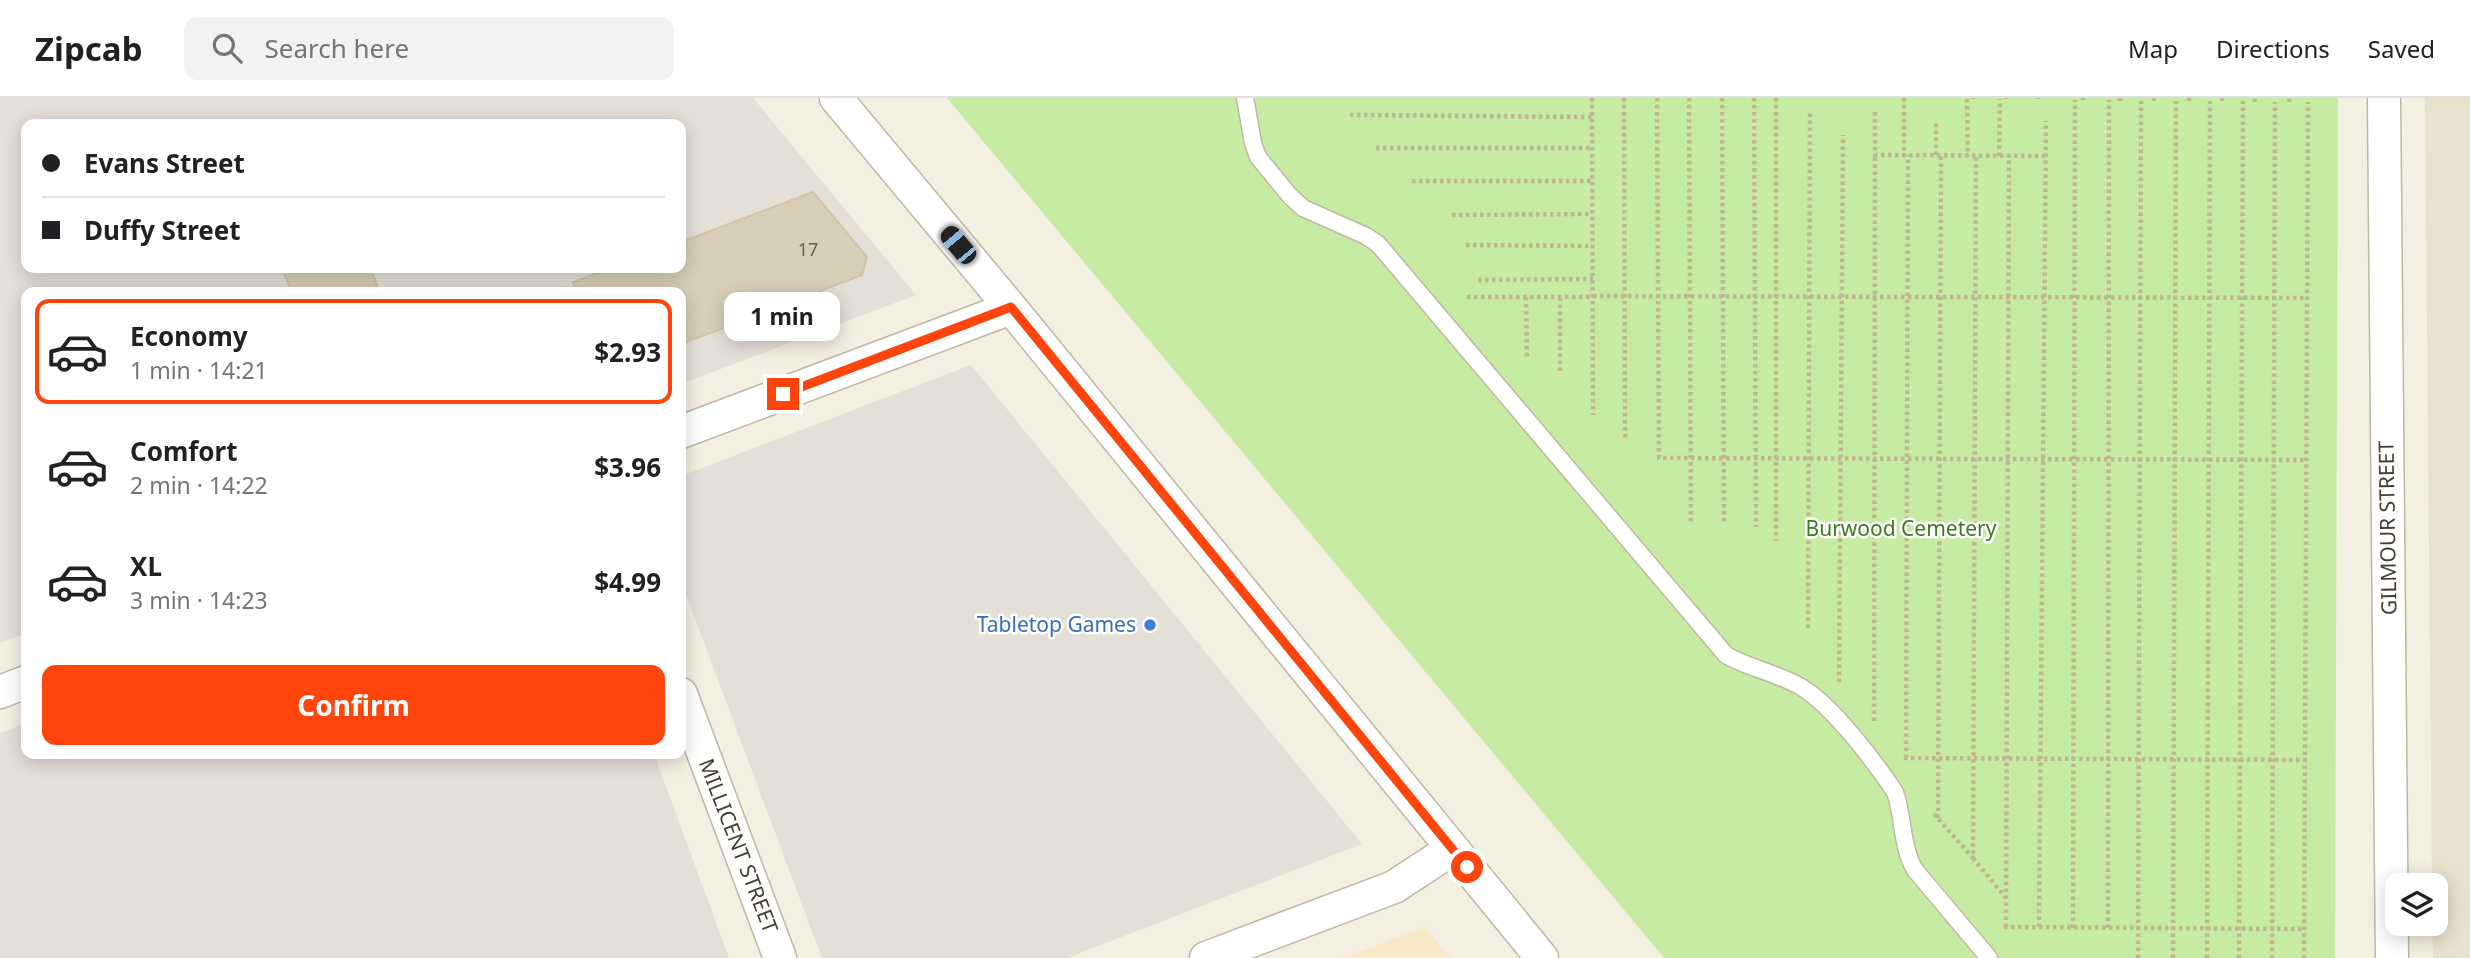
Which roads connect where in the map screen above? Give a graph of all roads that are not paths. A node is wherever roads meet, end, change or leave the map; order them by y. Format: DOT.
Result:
graph roads {
  1 [pos="836,98"];
  2 [pos="1245,98"];
  3 [pos="2384,98"];
  4 [pos="1011,307"];
  5 [pos="686,430"];
  6 [pos="21,684"];
  7 [pos="0,692"];
  8 [pos="686,707"];
  9 [pos="1452,849"];
  10 [pos="780,958"];
  11 [pos="1206,958"];
  12 [pos="1542,958"];
  13 [pos="1989,958"];
  14 [pos="2392,958"];
  1 -- 4 [label="street"];
  2 -- 13 [label="lane"];
  3 -- 14 [label="street, GILMOUR STREET"];
  4 -- 5 [label="street"];
  4 -- 9 [label="street"];
  6 -- 7 [label="street"];
  8 -- 10 [label="street, MILLICENT STREET"];
  9 -- 11 [label="street"];
  9 -- 12 [label="street"];
}
